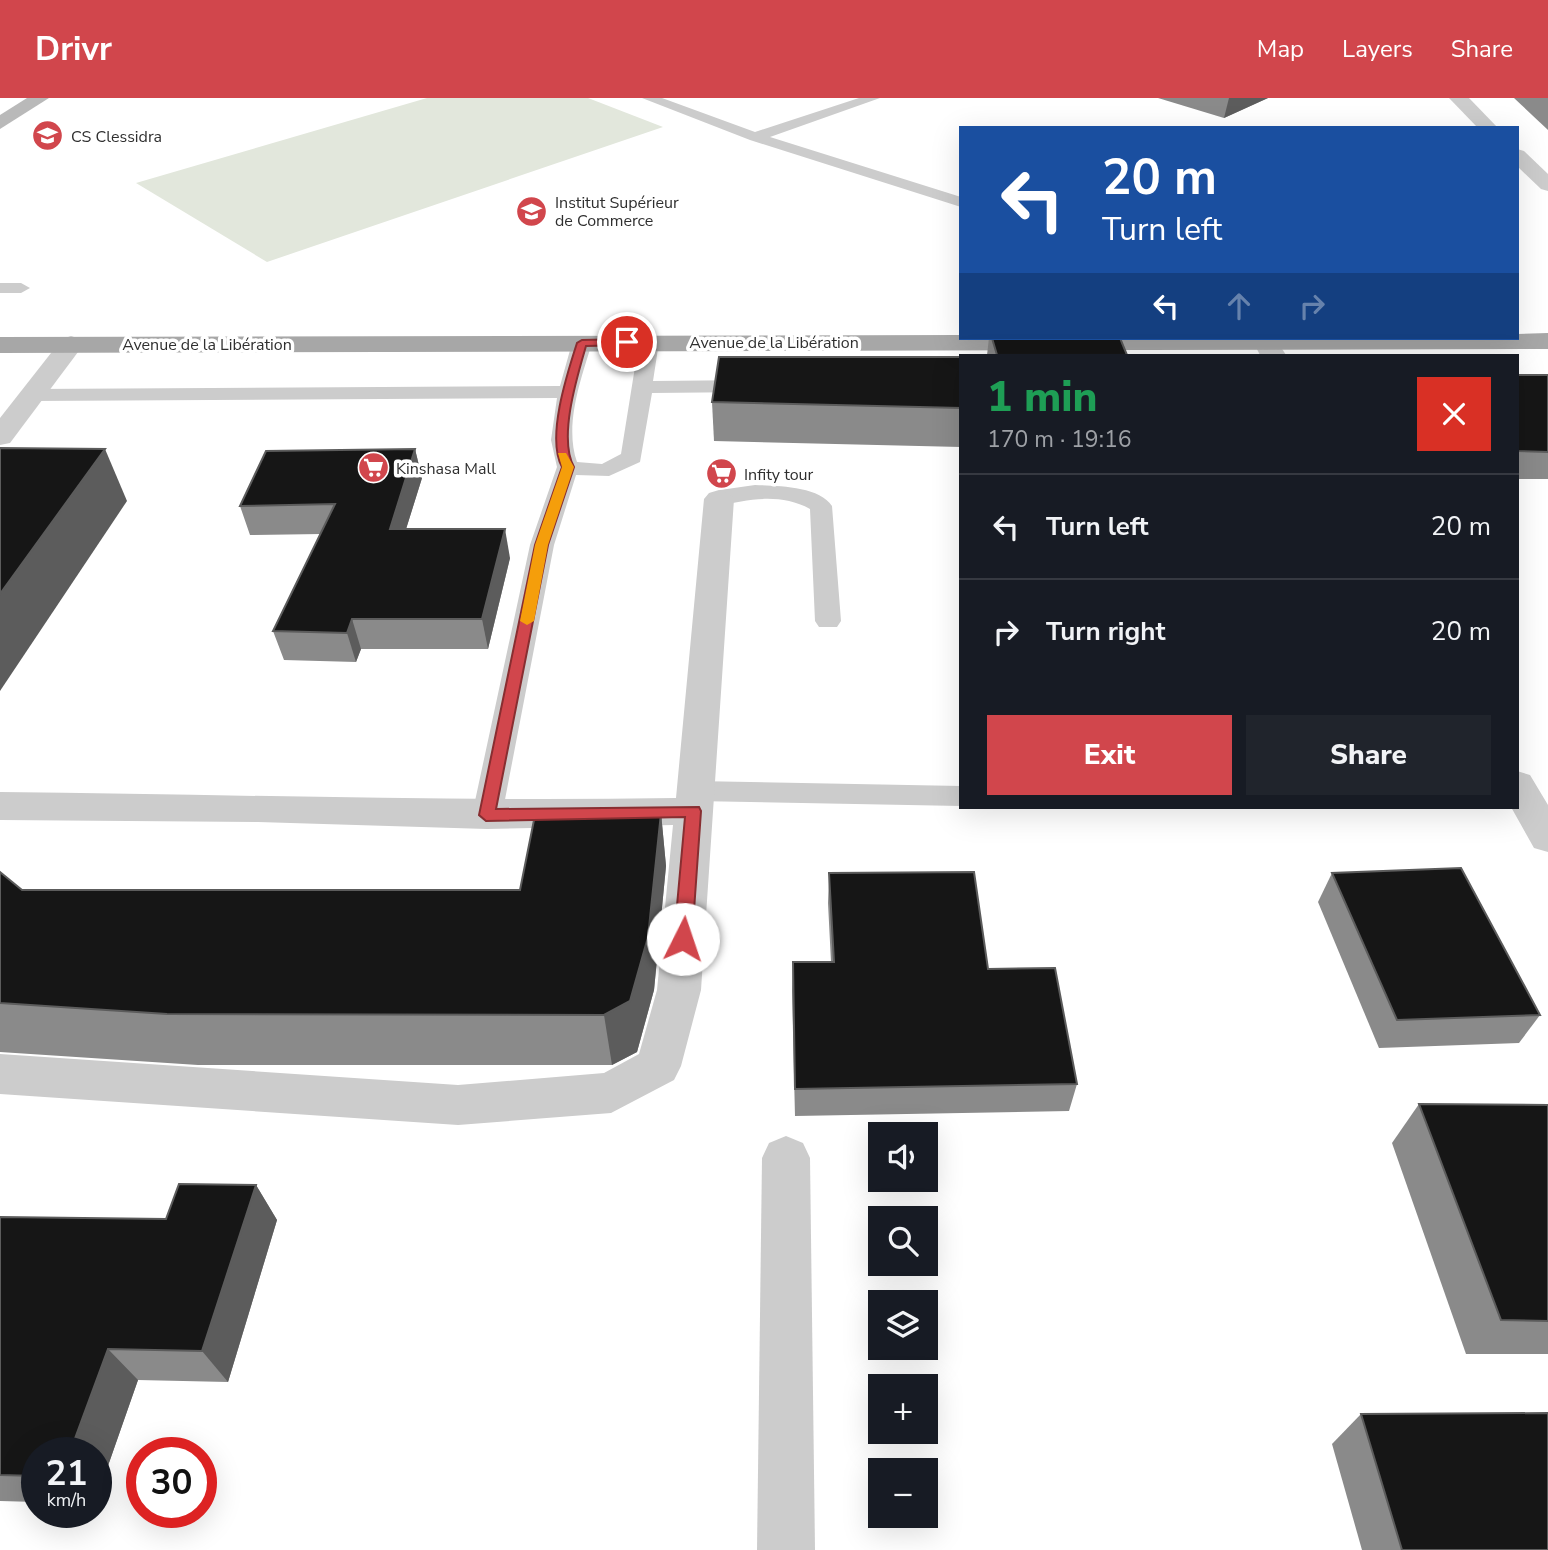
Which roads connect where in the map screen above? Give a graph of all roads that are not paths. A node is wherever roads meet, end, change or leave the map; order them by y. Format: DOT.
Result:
graph roads {
  1 [pos="40,98"];
  2 [pos="649,98"];
  3 [pos="873,98"];
  4 [pos="1458,98"];
  5 [pos="0,122"];
  6 [pos="1487,126"];
  7 [pos="755,137"];
  8 [pos="1519,157"];
  9 [pos="1548,185"];
  10 [pos="959,201"];
  11 [pos="0,288"];
  12 [pos="21,288"];
  13 [pos="1519,318"];
  14 [pos="1548,318"];
  15 [pos="959,320"];
  16 [pos="0,322"];
  17 [pos="1548,341"];
  18 [pos="649,342"];
  19 [pos="582,343"];
  20 [pos="71,344"];
  21 [pos="1267,344"];
  22 [pos="0,345"];
  23 [pos="778,385"];
  24 [pos="642,387"];
  25 [pos="568,392"];
  26 [pos="31,395"];
  27 [pos="0,437"];
  28 [pos="568,467"];
  29 [pos="719,499"];
  30 [pos="828,621"];
  31 [pos="1519,787"];
  32 [pos="959,796"];
  33 [pos="694,801"];
  34 [pos="0,806"];
  35 [pos="486,815"];
  36 [pos="1548,838"];
  37 [pos="0,1074"];
  38 [pos="786,1158"];
  39 [pos="786,1550"];
  1 -- 5 [label="street"];
  2 -- 7 [label="lane"];
  3 -- 7 [label="lane"];
  4 -- 6 [label="street"];
  7 -- 10 [label="lane"];
  8 -- 9 [label="street"];
  11 -- 12 [label="lane"];
  13 -- 14 [label="main road"];
  15 -- 16 [label="main road, Avenue de la Libération"];
  17 -- 21 [label="main road, Avenue de la Libération"];
  18 -- 19 [label="main road, Avenue de la Libération"];
  18 -- 21 [label="main road, Avenue de la Libération"];
  18 -- 24 [label="lane"];
  19 -- 20 [label="main road, Avenue de la Libération"];
  19 -- 25 [label="lane"];
  20 -- 22 [label="main road, Avenue de la Libération"];
  20 -- 26 [label="street"];
  23 -- 24 [label="lane"];
  24 -- 28 [label="lane"];
  25 -- 26 [label="lane"];
  25 -- 28 [label="lane"];
  26 -- 27 [label="street"];
  28 -- 35 [label="lane"];
  29 -- 30 [label="lane"];
  29 -- 33 [label="street"];
  31 -- 36 [label="street"];
  32 -- 33 [label="lane"];
  33 -- 35 [label="street"];
  33 -- 37 [label="street"];
  34 -- 35 [label="street"];
  38 -- 39 [label="street"];
}
